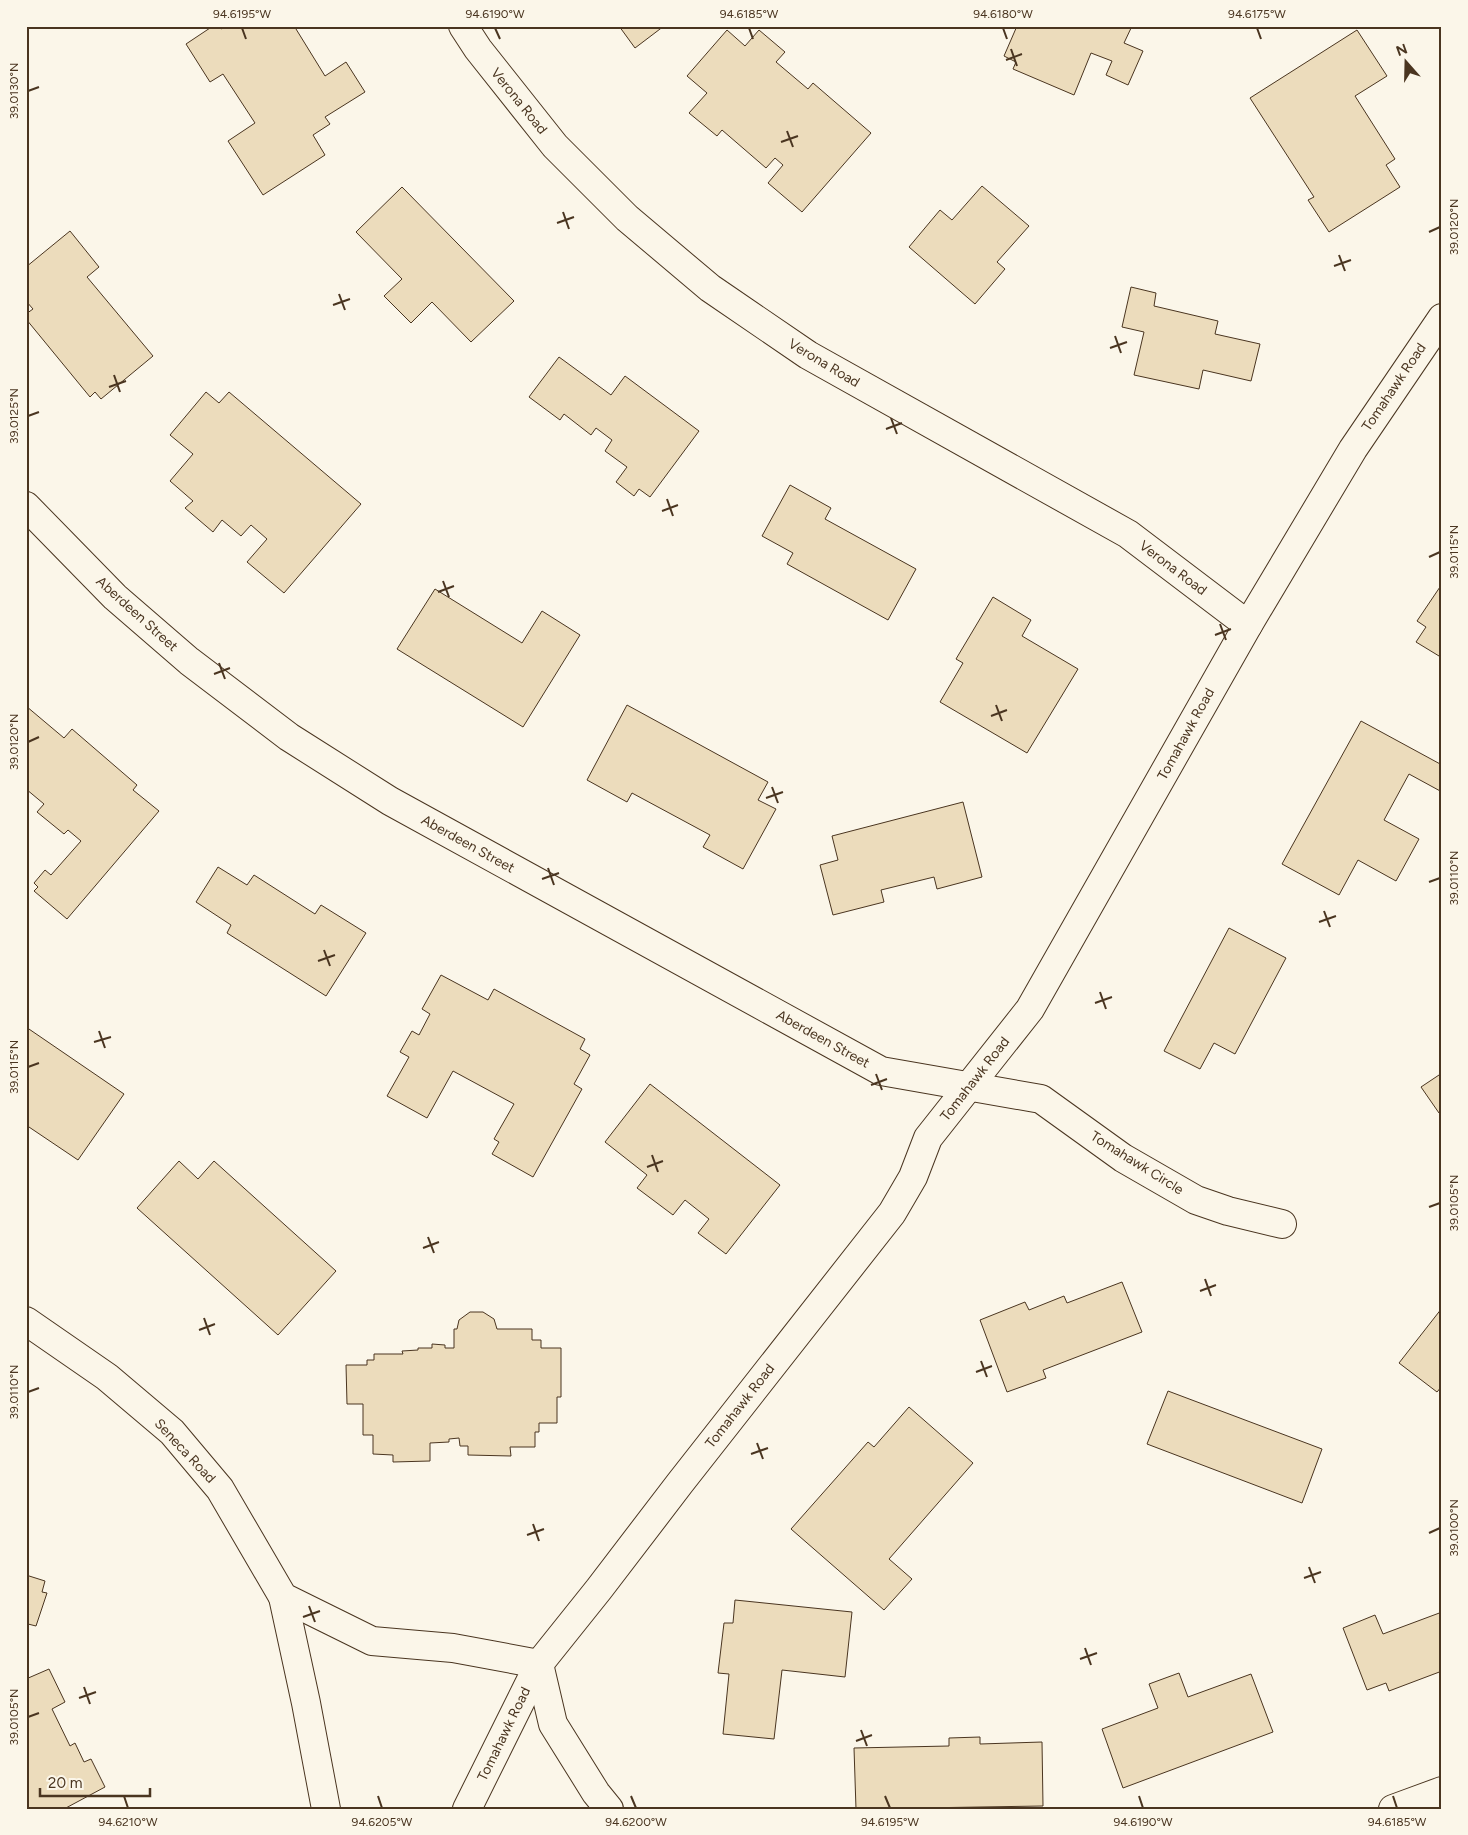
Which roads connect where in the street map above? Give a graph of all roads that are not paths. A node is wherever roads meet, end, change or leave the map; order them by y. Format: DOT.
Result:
graph roads {
  1 [pos="463,26"];
  2 [pos="1442,318"];
  3 [pos="26,506"];
  4 [pos="1248,625"];
  5 [pos="968,1086"];
  6 [pos="1282,1224"];
  7 [pos="26,1321"];
  8 [pos="283,1597"];
  9 [pos="539,1664"];
  10 [pos="1442,1791"];
  11 [pos="326,1809"];
  12 [pos="467,1809"];
  13 [pos="609,1809"];
  14 [pos="1394,1809"];
  1 -- 4 [label="street, Verona Road"];
  2 -- 4 [label="street, Tomahawk Road"];
  3 -- 5 [label="street, Aberdeen Street"];
  4 -- 5 [label="street, Tomahawk Road"];
  5 -- 6 [label="street, Tomahawk Circle"];
  5 -- 9 [label="street, Tomahawk Road"];
  7 -- 8 [label="street, Seneca Road"];
  8 -- 9 [label="street"];
  8 -- 11 [label="street, Seneca Road"];
  9 -- 12 [label="street, Tomahawk Road"];
  9 -- 13 [label="street"];
  10 -- 14 [label="street"];
}
